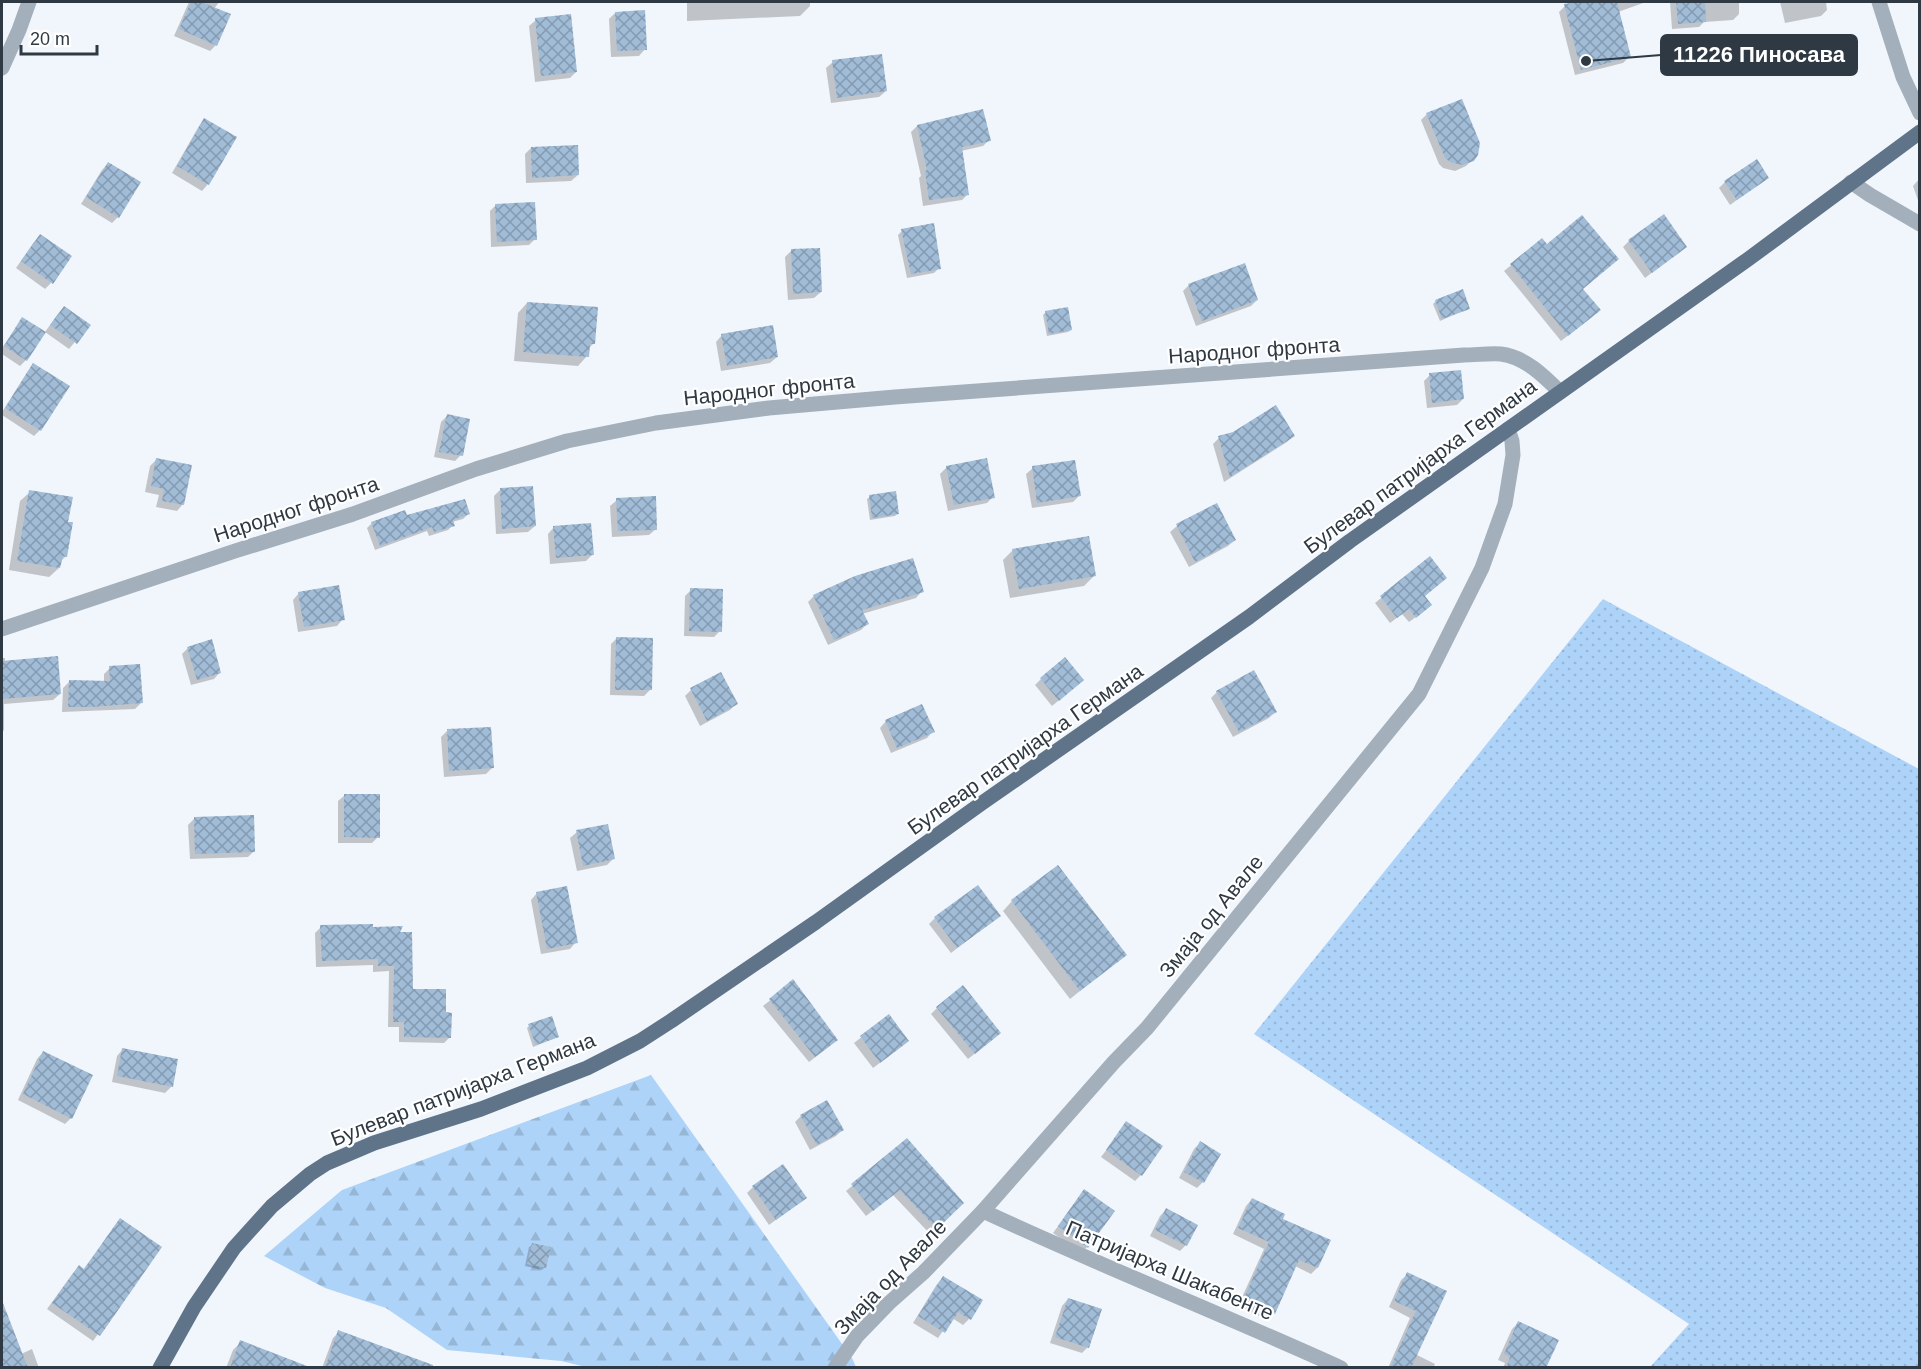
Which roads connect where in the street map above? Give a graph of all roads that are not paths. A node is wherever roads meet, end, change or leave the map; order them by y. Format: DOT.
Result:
graph roads {
  1 [pos="29,2"];
  2 [pos="1879,2"];
  3 [pos="2,68"];
  4 [pos="1920,113"];
  5 [pos="1920,132"];
  6 [pos="1851,182"];
  7 [pos="1920,224"];
  8 [pos="1560,392"];
  9 [pos="1508,429"];
  10 [pos="2,628"];
  11 [pos="983,1211"];
  12 [pos="160,1368"];
  13 [pos="835,1368"];
  14 [pos="1341,1368"];
  1 -- 3 [label="street"];
  2 -- 4 [label="street"];
  5 -- 6 [label="main road, Булевар патријарха Германа"];
  6 -- 7 [label="street"];
  6 -- 8 [label="main road, Булевар патријарха Германа"];
  8 -- 9 [label="main road, Булевар патријарха Германа"];
  8 -- 10 [label="street, Народног фронта"];
  9 -- 11 [label="street, Змаја од Авале"];
  9 -- 12 [label="main road, Булевар патријарха Германа"];
  11 -- 13 [label="street, Змаја од Авале"];
  11 -- 14 [label="street, Патријарха Шакабенте"];
}
